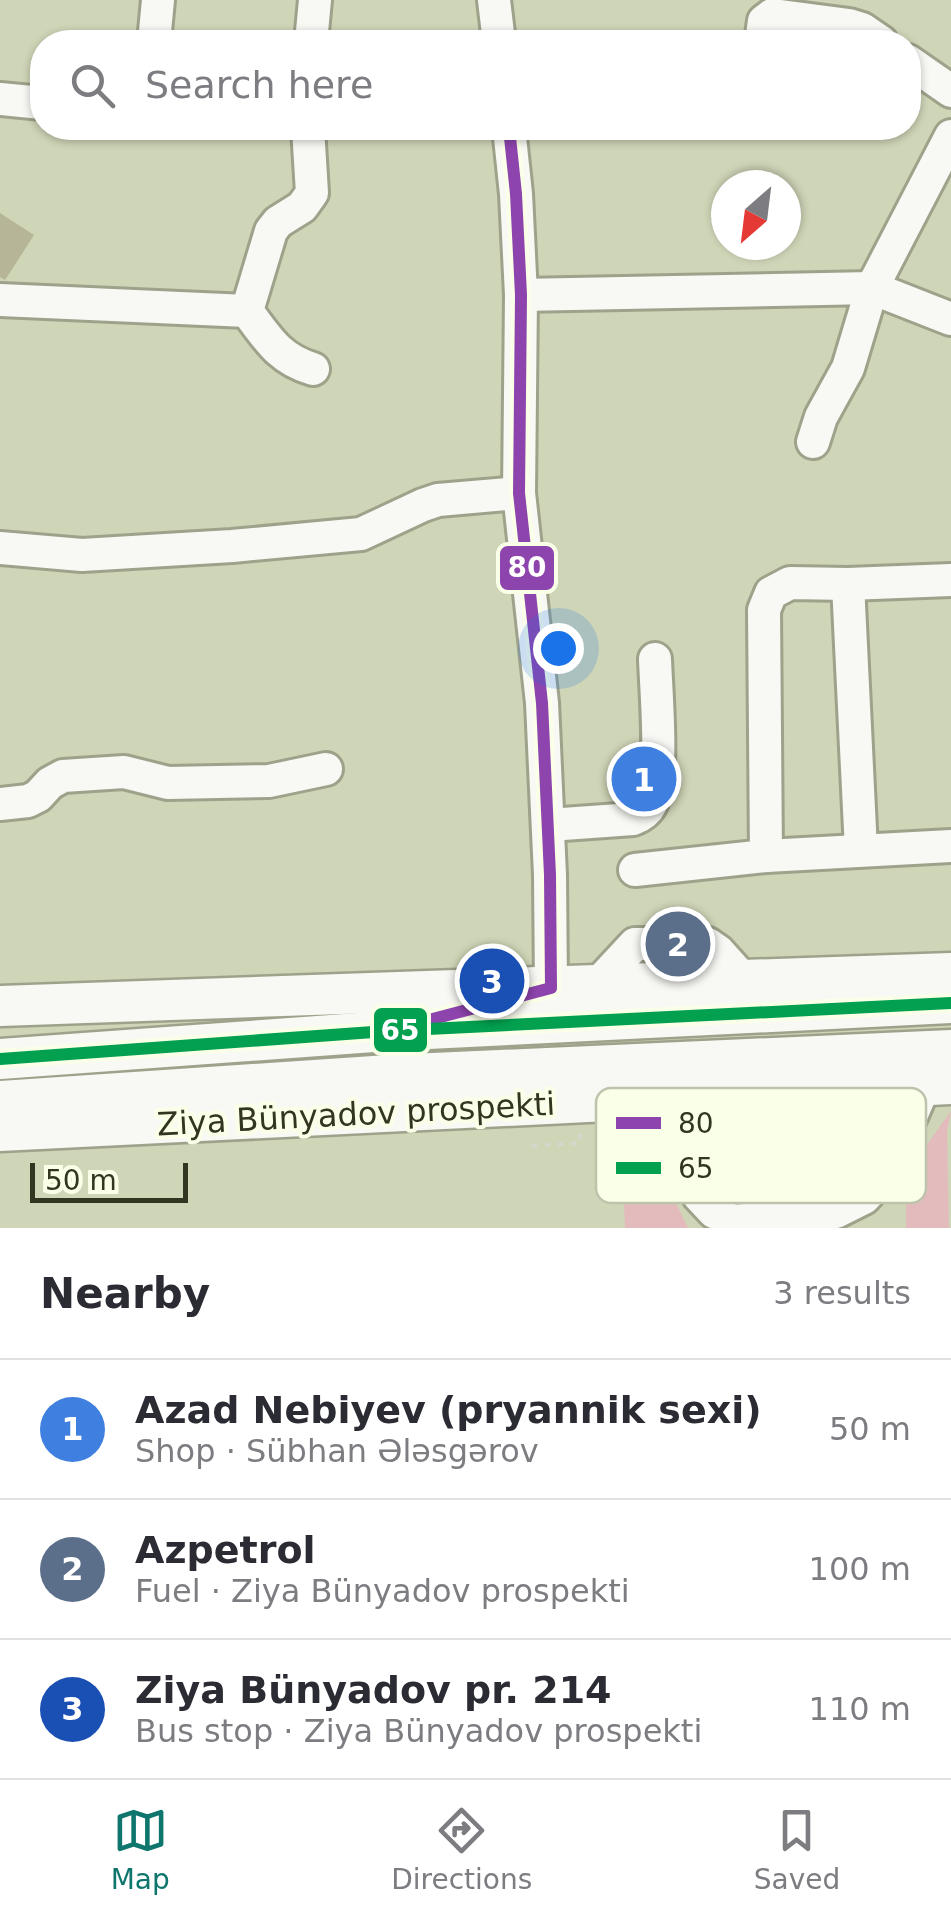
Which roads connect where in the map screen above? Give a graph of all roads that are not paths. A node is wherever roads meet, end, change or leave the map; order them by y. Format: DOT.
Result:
graph roads {
  1 [pos="158,0"];
  2 [pos="315,0"];
  3 [pos="494,0"];
  4 [pos="155,30"];
  5 [pos="312,30"];
  6 [pos="498,30"];
  7 [pos="763,30"];
  8 [pos="862,30"];
  9 [pos="921,70"];
  10 [pos="951,91"];
  11 [pos="0,99"];
  12 [pos="30,102"];
  13 [pos="309,140"];
  14 [pos="510,140"];
  15 [pos="950,142"];
  16 [pos="872,288"];
  17 [pos="521,295"];
  18 [pos="0,300"];
  19 [pos="247,311"];
  20 [pos="951,319"];
  21 [pos="314,368"];
  22 [pos="814,442"];
  23 [pos="519,493"];
  24 [pos="0,548"];
  25 [pos="951,580"];
  26 [pos="848,584"];
  27 [pos="655,659"];
  28 [pos="326,769"];
  29 [pos="0,804"];
  30 [pos="549,824"];
  31 [pos="951,846"];
  32 [pos="861,850"];
  33 [pos="766,856"];
  34 [pos="635,870"];
  35 [pos="951,974"];
  36 [pos="761,981"];
  37 [pos="551,988"];
  38 [pos="951,991"];
  39 [pos="951,1003"];
  40 [pos="0,1006"];
  41 [pos="387,1031"];
  42 [pos="951,1050"];
  43 [pos="0,1058"];
  44 [pos="389,1074"];
  45 [pos="942,1083"];
  46 [pos="853,1088"];
  47 [pos="596,1096"];
  48 [pos="0,1101"];
  49 [pos="596,1102"];
  50 [pos="926,1105"];
  51 [pos="0,1130"];
  52 [pos="707,1203"];
  53 [pos="854,1203"];
  1 -- 4 [label="street"];
  2 -- 5 [label="street"];
  3 -- 6 [label="street"];
  7 -- 8 [label="street"];
  9 -- 10 [label="street"];
  11 -- 12 [label="street"];
  13 -- 19 [label="street"];
  14 -- 17 [label="street"];
  15 -- 16 [label="street"];
  16 -- 17 [label="street"];
  16 -- 20 [label="street"];
  16 -- 22 [label="street"];
  17 -- 23 [label="street"];
  18 -- 19 [label="street"];
  19 -- 21 [label="street"];
  23 -- 24 [label="street"];
  23 -- 30 [label="street"];
  25 -- 26 [label="street"];
  26 -- 32 [label="street"];
  26 -- 33 [label="street"];
  27 -- 30 [label="street"];
  28 -- 29 [label="street"];
  30 -- 37 [label="street"];
  31 -- 32 [label="street"];
  32 -- 33 [label="street"];
  33 -- 34 [label="street"];
  35 -- 36 [label="main road"];
  36 -- 37 [label="main road"];
  36 -- 38 [label="main road"];
  37 -- 40 [label="main road"];
  37 -- 41 [label="main road"];
  39 -- 41 [label="main road"];
  41 -- 43 [label="main road"];
  42 -- 44 [label="main road, Ziya Bünyadov prospekti"];
  44 -- 47 [label="main road"];
  44 -- 48 [label="main road, Ziya Bünyadov prospekti"];
  45 -- 46 [label="main road, Ziya Bünyadov prospekti"];
  45 -- 50 [label="street"];
  49 -- 51 [label="main road, Ziya Bünyadov prospekti"];
  52 -- 53 [label="street"];
}
